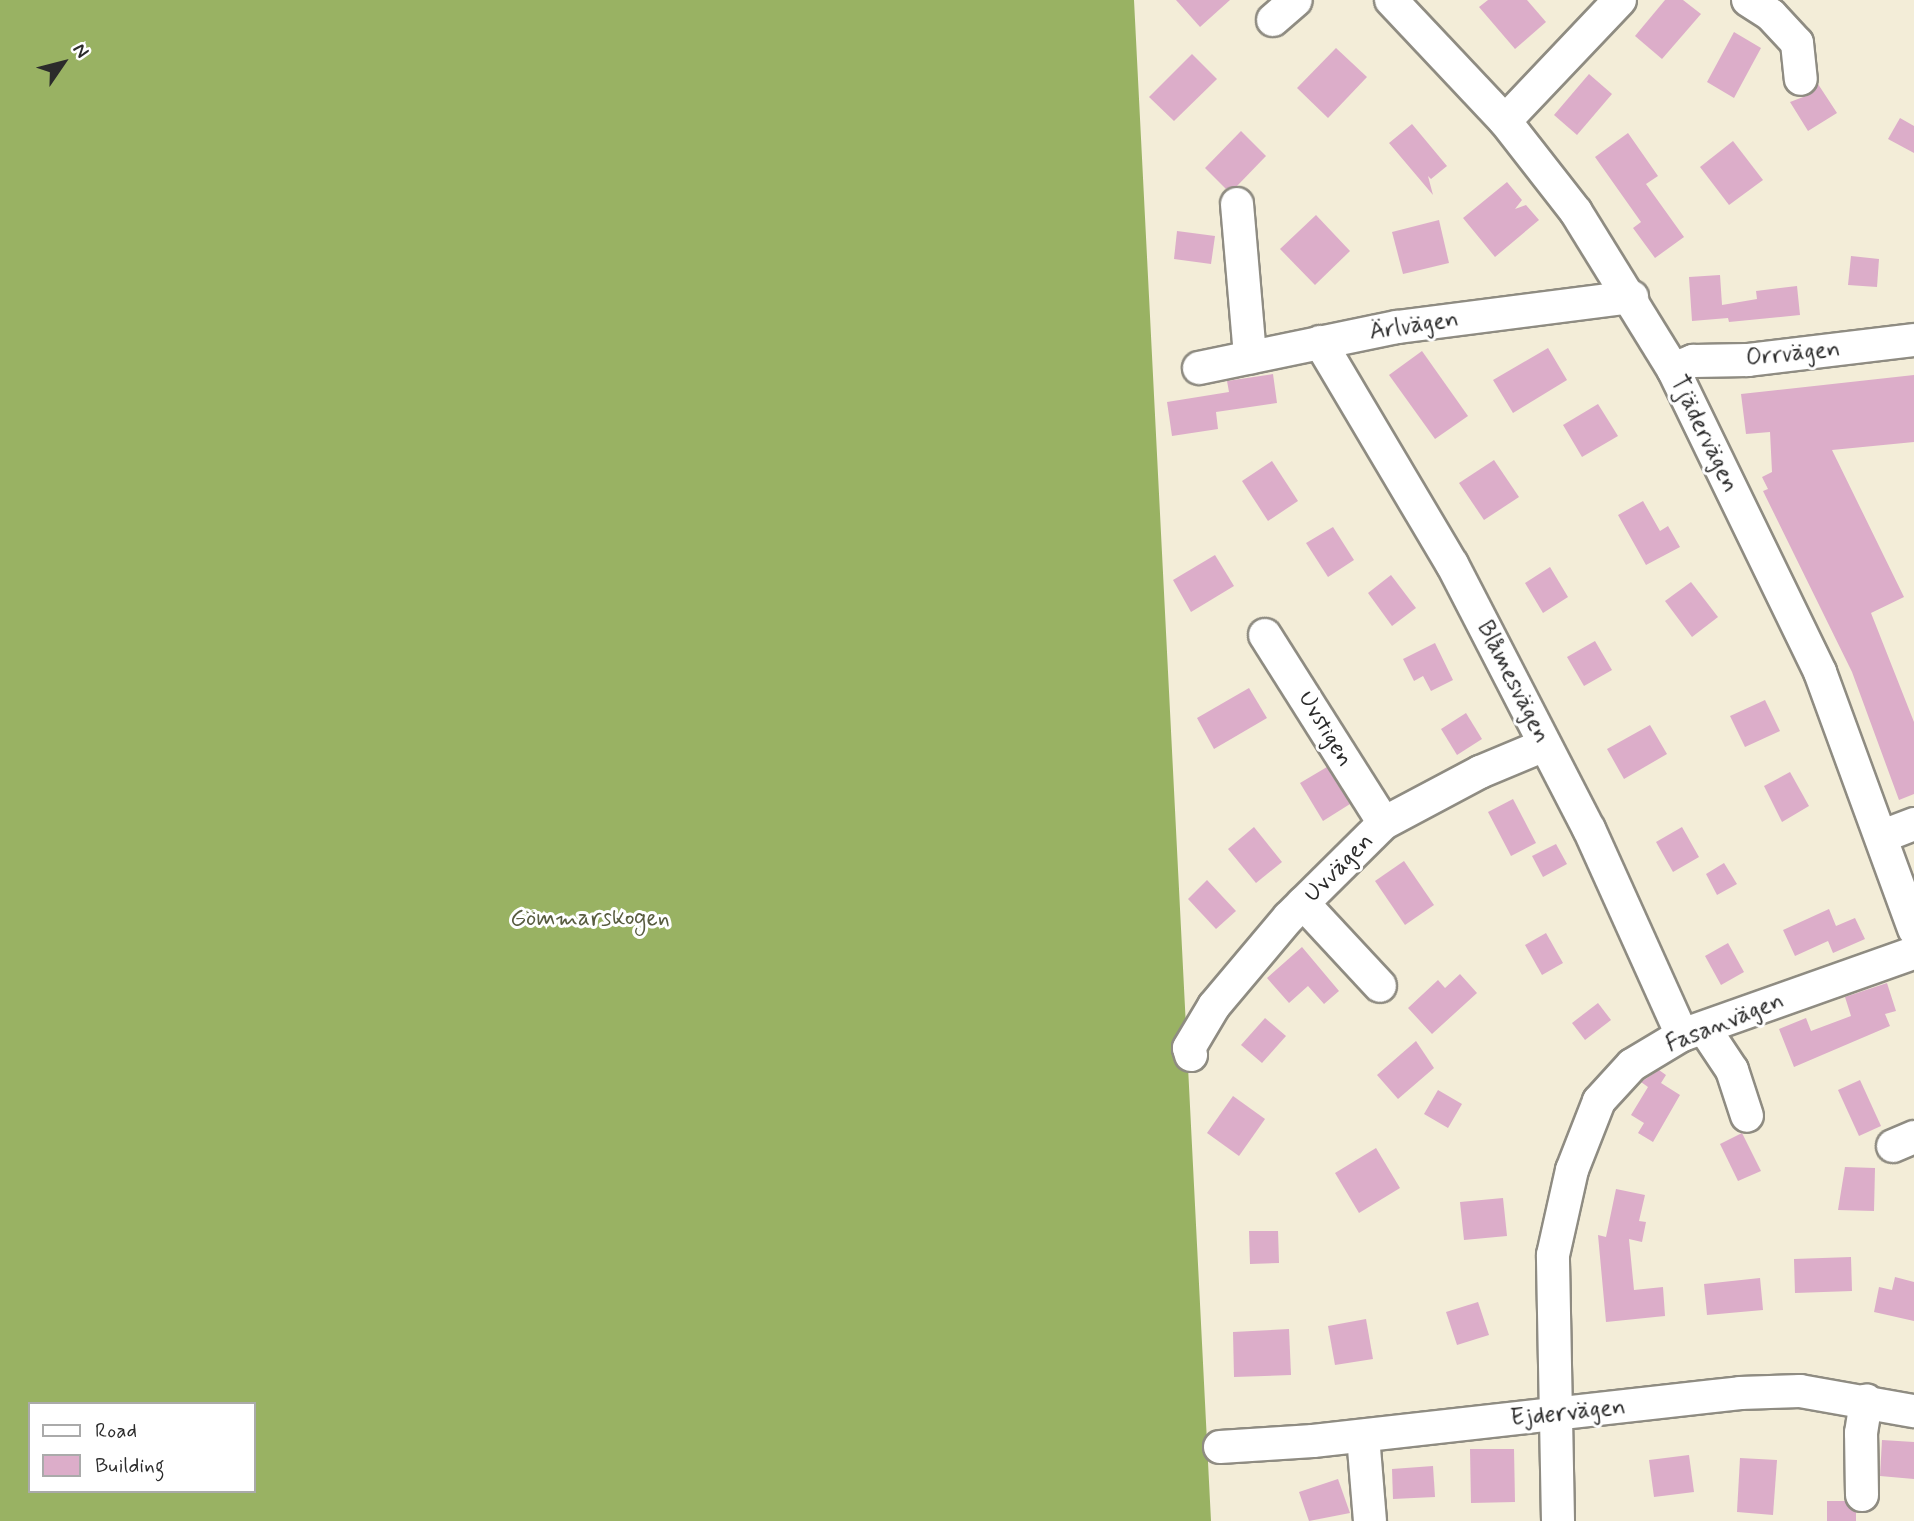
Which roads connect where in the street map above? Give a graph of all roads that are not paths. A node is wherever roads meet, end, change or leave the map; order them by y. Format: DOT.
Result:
graph roads {
  1 [pos="1391,0"];
  2 [pos="1619,0"];
  3 [pos="1748,0"];
  4 [pos="1801,79"];
  5 [pos="1505,121"];
  6 [pos="1237,204"];
  7 [pos="1632,298"];
  8 [pos="1914,340"];
  9 [pos="1320,342"];
  10 [pos="1250,357"];
  11 [pos="1199,368"];
  12 [pos="1673,369"];
  13 [pos="1265,635"];
  14 [pos="1545,745"];
  15 [pos="1384,823"];
  16 [pos="1914,824"];
  17 [pos="1883,836"];
  18 [pos="1303,903"];
  19 [pos="1914,929"];
  20 [pos="1914,953"];
  21 [pos="1380,986"];
  22 [pos="1693,1032"];
  23 [pos="1190,1051"];
  24 [pos="1747,1116"];
  25 [pos="1866,1400"];
  26 [pos="1914,1411"];
  27 [pos="1554,1413"];
  28 [pos="1363,1436"];
  29 [pos="1220,1447"];
  30 [pos="1862,1494"];
  31 [pos="1370,1521"];
  32 [pos="1558,1521"];
  1 -- 5 [label="street, Tjädervägen"];
  2 -- 5 [label="street"];
  3 -- 4 [label="street"];
  5 -- 7 [label="street, Tjädervägen"];
  6 -- 10 [label="street"];
  7 -- 9 [label="street, Ärlvägen"];
  7 -- 12 [label="street, Tjädervägen"];
  8 -- 12 [label="street, Orrvägen"];
  9 -- 10 [label="street, Ärlvägen"];
  9 -- 14 [label="street, Blåmesvägen"];
  10 -- 11 [label="street, Ärlvägen"];
  12 -- 17 [label="street, Tjädervägen"];
  13 -- 15 [label="street, Uvstigen"];
  14 -- 15 [label="street, Uvvägen"];
  14 -- 22 [label="street, Blåmesvägen"];
  15 -- 18 [label="street, Uvvägen"];
  16 -- 17 [label="street"];
  17 -- 19 [label="street, Tjädervägen"];
  18 -- 21 [label="street"];
  18 -- 23 [label="street, Uvvägen"];
  20 -- 22 [label="street, Fasanvägen"];
  22 -- 24 [label="street, Blåmesvägen"];
  22 -- 27 [label="street, Fasanvägen"];
  25 -- 26 [label="street, Ejdervägen"];
  25 -- 27 [label="street, Ejdervägen"];
  25 -- 30 [label="street"];
  27 -- 28 [label="street, Ejdervägen"];
  27 -- 32 [label="street, Fasanvägen"];
  28 -- 29 [label="street, Ejdervägen"];
  28 -- 31 [label="street"];
}
